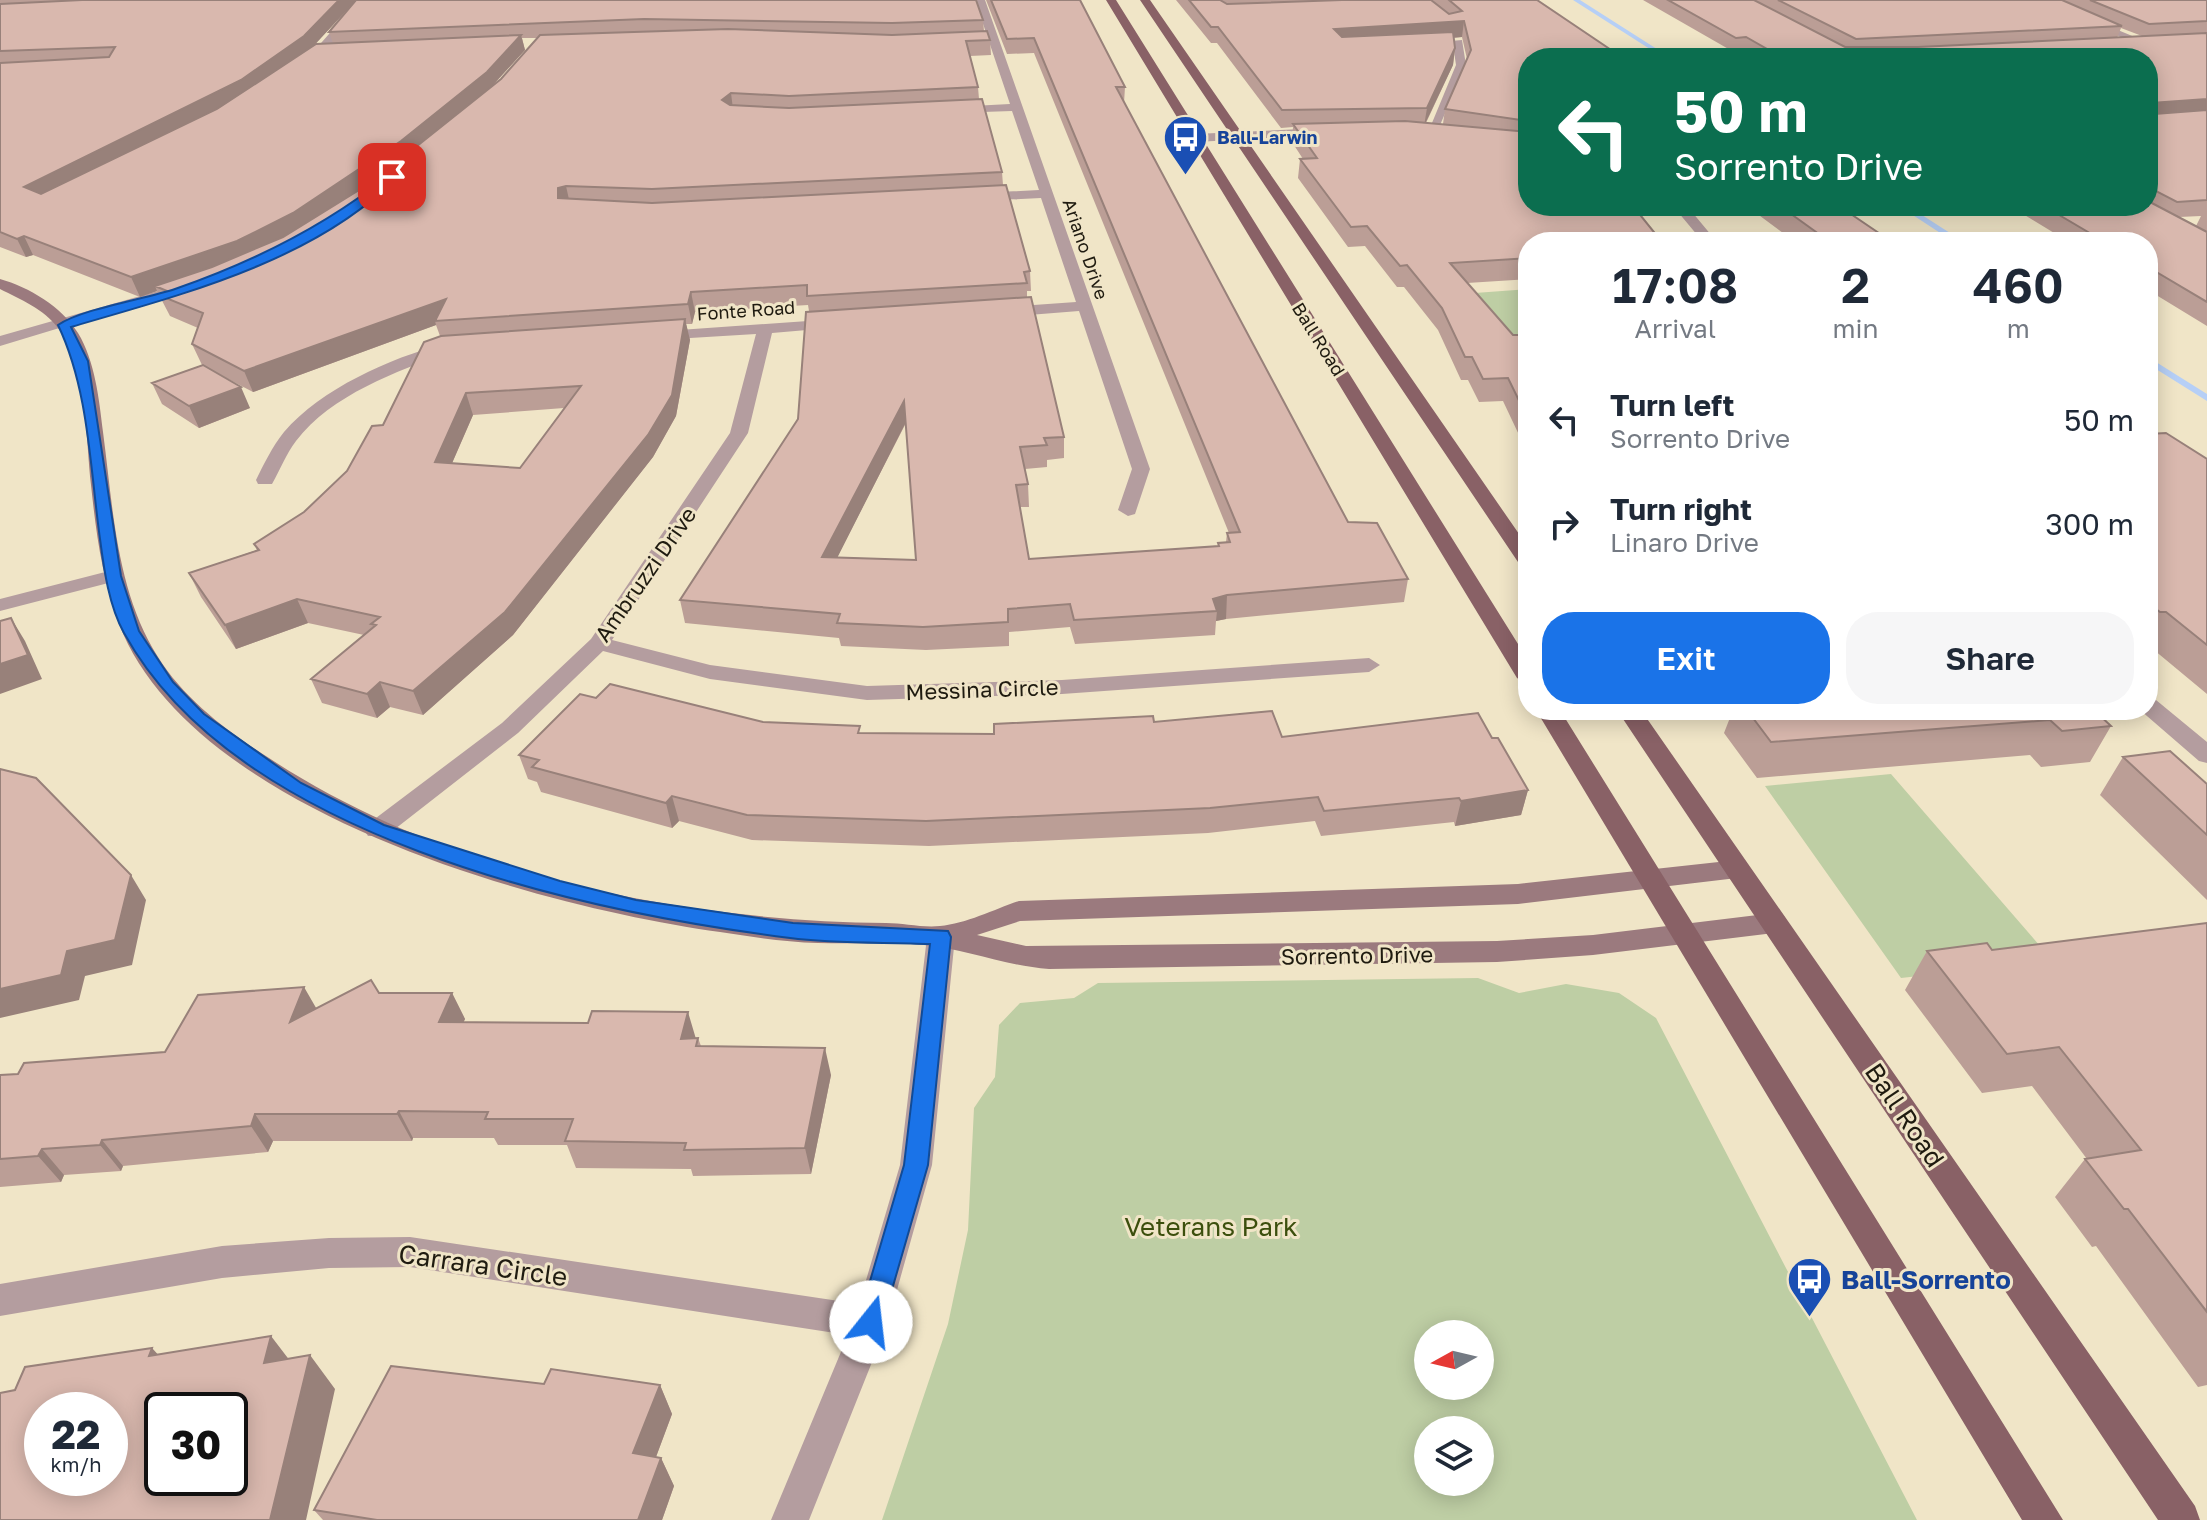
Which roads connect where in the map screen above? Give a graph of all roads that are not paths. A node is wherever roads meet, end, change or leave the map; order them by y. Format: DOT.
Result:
graph roads {
  1 [pos="364,0"];
  2 [pos="980,0"];
  3 [pos="1111,0"];
  4 [pos="1145,0"];
  5 [pos="2038,0"];
  6 [pos="2160,42"];
  7 [pos="2144,43"];
  8 [pos="1413,44"];
  9 [pos="2114,45"];
  10 [pos="318,53"];
  11 [pos="333,53"];
  12 [pos="286,76"];
  13 [pos="1019,107"];
  14 [pos="943,111"];
  15 [pos="1331,132"];
  16 [pos="1431,132"];
  17 [pos="1237,136"];
  18 [pos="1195,138"];
  19 [pos="1048,194"];
  20 [pos="970,198"];
  21 [pos="1688,216"];
  22 [pos="1702,232"];
  23 [pos="208,280"];
  24 [pos="0,283"];
  25 [pos="1087,306"];
  26 [pos="979,313"];
  27 [pos="857,322"];
  28 [pos="64,325"];
  29 [pos="765,329"];
  30 [pos="643,336"];
  31 [pos="0,341"];
  32 [pos="461,347"];
  33 [pos="265,480"];
  34 [pos="1128,510"];
  35 [pos="1518,547"];
  36 [pos="113,576"];
  37 [pos="0,605"];
  38 [pos="599,643"];
  39 [pos="1518,662"];
  40 [pos="1369,665"];
  41 [pos="2158,713"];
  42 [pos="1554,720"];
  43 [pos="1636,720"];
  44 [pos="2207,755"];
  45 [pos="377,830"];
  46 [pos="1737,869"];
  47 [pos="1652,879"];
  48 [pos="1774,923"];
  49 [pos="1684,934"];
  50 [pos="941,937"];
  51 [pos="0,1300"];
  52 [pos="871,1322"];
  53 [pos="790,1520"];
  54 [pos="2044,1520"];
  55 [pos="2181,1520"];
  1 -- 10 [label="street"];
  2 -- 13 [label="street, Ariano Drive"];
  3 -- 18 [label="main road, Ball Road"];
  4 -- 17 [label="main road"];
  5 -- 7 [label="street"];
  6 -- 7 [label="street"];
  7 -- 9 [label="street"];
  8 -- 16 [label="street"];
  10 -- 11 [label="street"];
  10 -- 12 [label="street"];
  13 -- 14 [label="street"];
  13 -- 19 [label="street, Ariano Drive"];
  15 -- 17 [label="street"];
  17 -- 18 [label="street"];
  17 -- 35 [label="main road"];
  18 -- 39 [label="main road, Ball Road"];
  19 -- 20 [label="street"];
  19 -- 25 [label="street, Ariano Drive"];
  21 -- 22 [label="street"];
  23 -- 28 [label="street"];
  24 -- 28 [label="street, Sorrento Drive"];
  25 -- 26 [label="street"];
  25 -- 34 [label="street, Ariano Drive"];
  27 -- 29 [label="street, Fonte Road"];
  28 -- 31 [label="street"];
  28 -- 36 [label="street, Sorrento Drive"];
  29 -- 30 [label="street, Fonte Road"];
  29 -- 38 [label="street, Ambruzzi Drive"];
  32 -- 33 [label="street"];
  36 -- 37 [label="street"];
  36 -- 45 [label="street, Sorrento Drive"];
  38 -- 40 [label="street, Messina Circle"];
  38 -- 45 [label="street, Ambruzzi Drive"];
  41 -- 44 [label="street"];
  42 -- 47 [label="main road"];
  43 -- 46 [label="main road, Ball Road"];
  45 -- 50 [label="street, Sorrento Drive"];
  46 -- 47 [label="street, Sorrento Drive"];
  46 -- 48 [label="main road, Ball Road"];
  47 -- 49 [label="main road"];
  47 -- 50 [label="street, Sorrento Drive"];
  48 -- 49 [label="street, Sorrento Drive"];
  48 -- 55 [label="main road, Ball Road"];
  49 -- 50 [label="street, Sorrento Drive"];
  49 -- 54 [label="main road"];
  50 -- 52 [label="street"];
  51 -- 52 [label="street, Carrara Circle"];
  52 -- 53 [label="street"];
}
